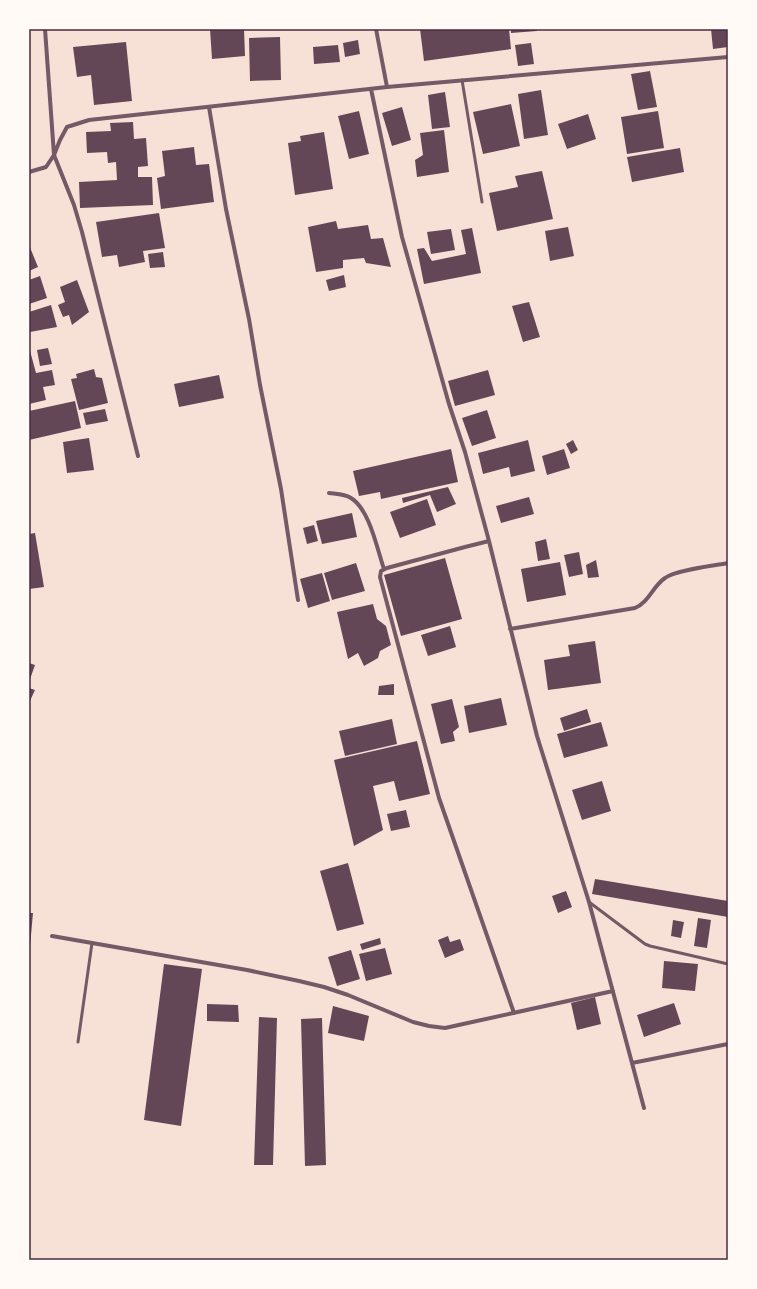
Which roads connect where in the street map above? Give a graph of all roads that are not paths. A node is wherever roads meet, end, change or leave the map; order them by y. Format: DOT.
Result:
graph roads {
  1 [pos="45,29"];
  2 [pos="376,29"];
  3 [pos="728,57"];
  4 [pos="462,80"];
  5 [pos="387,87"];
  6 [pos="371,89"];
  7 [pos="209,106"];
  8 [pos="54,155"];
  9 [pos="29,172"];
  10 [pos="482,202"];
  11 [pos="138,456"];
  12 [pos="329,493"];
  13 [pos="489,542"];
  14 [pos="728,563"];
  15 [pos="384,569"];
  16 [pos="298,600"];
  17 [pos="510,629"];
  18 [pos="589,902"];
  19 [pos="52,936"];
  20 [pos="92,943"];
  21 [pos="728,964"];
  22 [pos="613,991"];
  23 [pos="514,1013"];
  24 [pos="78,1042"];
  25 [pos="728,1044"];
  26 [pos="632,1062"];
  27 [pos="644,1108"];
  1 -- 8 [label="street"];
  2 -- 5 [label="street"];
  3 -- 4 [label="street"];
  4 -- 5 [label="street"];
  4 -- 10 [label="lane"];
  5 -- 6 [label="street"];
  6 -- 7 [label="street"];
  6 -- 13 [label="street"];
  7 -- 8 [label="street"];
  7 -- 16 [label="street"];
  8 -- 9 [label="street"];
  8 -- 11 [label="street"];
  12 -- 15 [label="street"];
  13 -- 15 [label="street"];
  13 -- 17 [label="street"];
  14 -- 17 [label="street"];
  15 -- 23 [label="street"];
  17 -- 18 [label="street"];
  18 -- 21 [label="lane"];
  18 -- 22 [label="street"];
  19 -- 20 [label="street"];
  20 -- 23 [label="street"];
  20 -- 24 [label="lane"];
  22 -- 23 [label="street"];
  22 -- 26 [label="street"];
  25 -- 26 [label="street"];
  26 -- 27 [label="street"];
}
